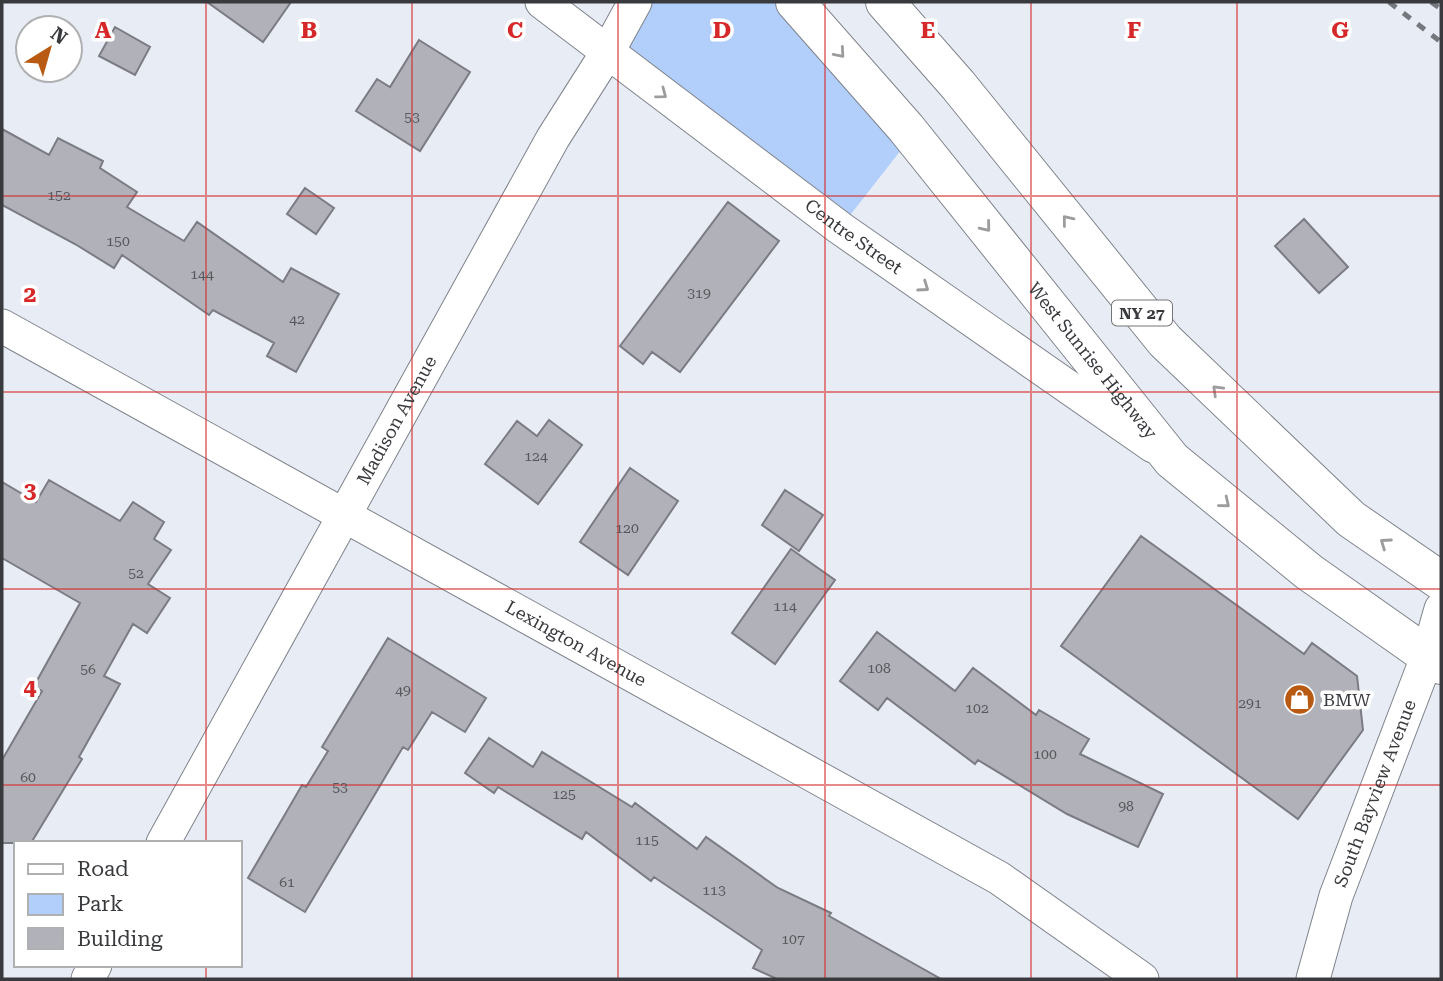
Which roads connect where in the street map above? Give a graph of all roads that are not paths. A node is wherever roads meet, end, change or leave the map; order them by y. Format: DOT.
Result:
graph roads {
  1 [pos="542,2"];
  2 [pos="635,2"];
  3 [pos="795,2"];
  4 [pos="885,2"];
  5 [pos="607,53"];
  6 [pos="2,326"];
  7 [pos="1172,460"];
  8 [pos="344,516"];
  9 [pos="1441,581"];
  10 [pos="1441,608"];
  11 [pos="1434,660"];
  12 [pos="164,841"];
  13 [pos="1142,979"];
  14 [pos="1313,979"];
  1 -- 5 [label="street, Centre Street"];
  2 -- 5 [label="street, Madison Avenue"];
  3 -- 7 [label="highway, West Sunrise Highway, one-way"];
  9 -- 4 [label="highway, NY 27, one-way"];
  5 -- 7 [label="street, Centre Street, one-way"];
  5 -- 8 [label="street, Madison Avenue"];
  6 -- 8 [label="street, Lexington Avenue"];
  7 -- 11 [label="highway, West Sunrise Highway, one-way"];
  8 -- 12 [label="street, Madison Avenue"];
  8 -- 13 [label="street, Lexington Avenue"];
  10 -- 11 [label="street, South Bayview Avenue"];
  11 -- 14 [label="street, South Bayview Avenue"];
}
